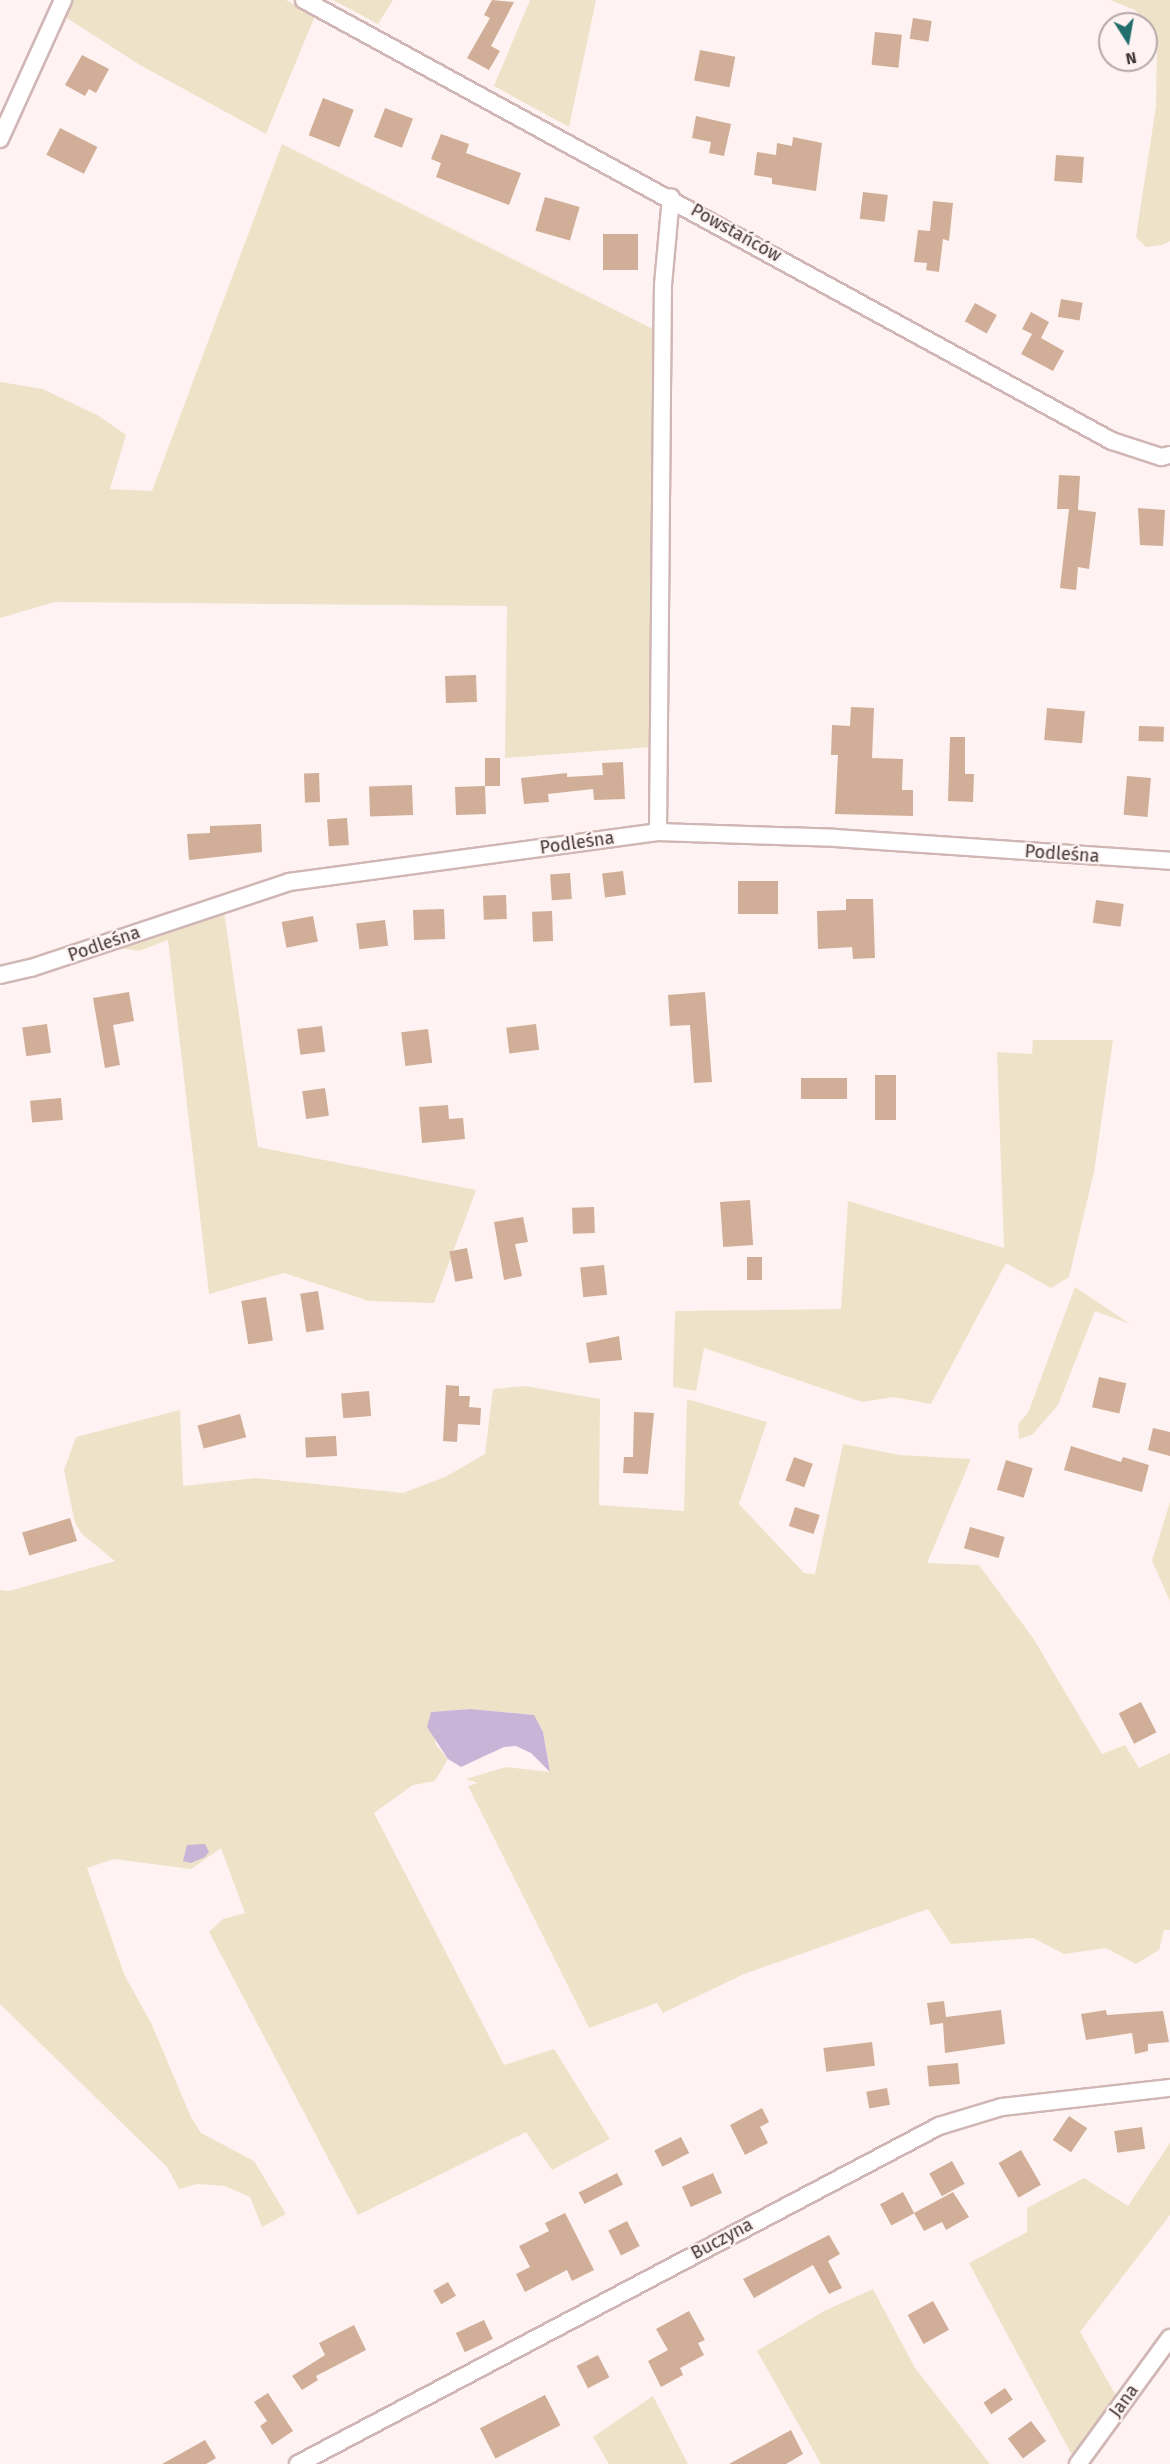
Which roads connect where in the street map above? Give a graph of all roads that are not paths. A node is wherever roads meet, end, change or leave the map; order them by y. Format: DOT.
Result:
graph roads {
  1 [pos="63,0"];
  2 [pos="304,0"];
  3 [pos="0,139"];
  4 [pos="671,197"];
  5 [pos="1170,455"];
  6 [pos="658,832"];
  7 [pos="1170,861"];
  8 [pos="0,975"];
  9 [pos="1170,2088"];
  10 [pos="1170,2338"];
  11 [pos="298,2464"];
  12 [pos="1078,2464"];
  1 -- 3 [label="street"];
  2 -- 4 [label="street, Powstańców"];
  4 -- 5 [label="street, Powstańców"];
  4 -- 6 [label="street"];
  6 -- 7 [label="street, Podleśna"];
  6 -- 8 [label="street, Podleśna"];
  9 -- 11 [label="street, Buczyna"];
  10 -- 12 [label="street, Jana"];
}
